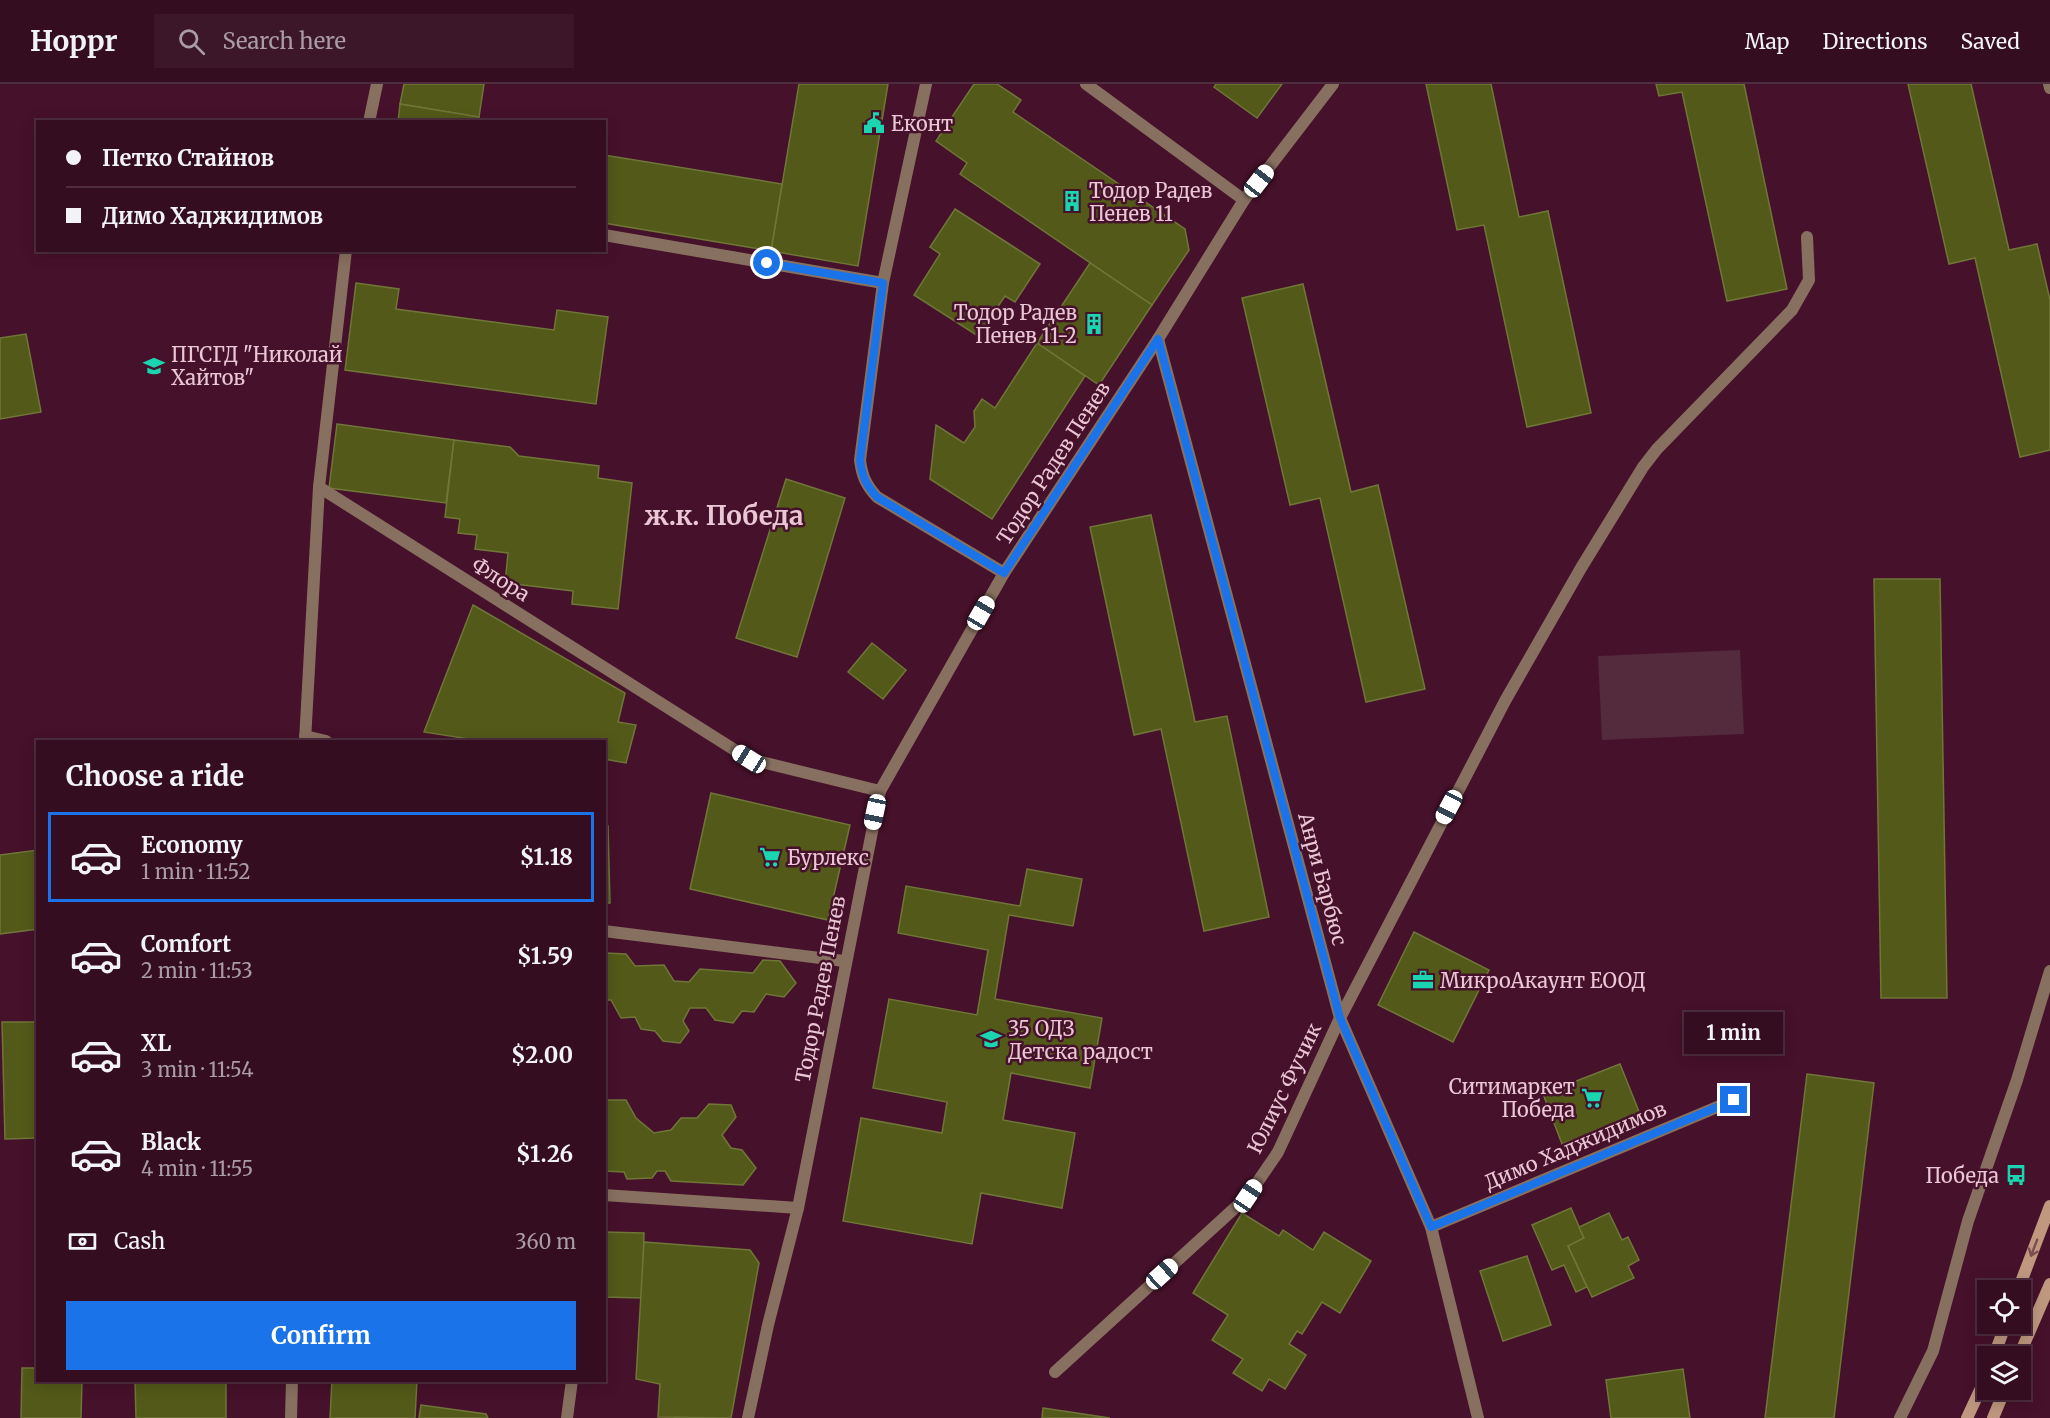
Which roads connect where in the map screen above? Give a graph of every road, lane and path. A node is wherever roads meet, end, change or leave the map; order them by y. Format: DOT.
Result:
graph roads {
  1 [pos="377,84"];
  2 [pos="926,84"];
  3 [pos="1086,84"];
  4 [pos="1333,84"];
  5 [pos="369,120"];
  6 [pos="1244,200"];
  7 [pos="606,235"];
  8 [pos="1807,237"];
  9 [pos="346,252"];
  10 [pos="883,283"];
  11 [pos="1158,339"];
  12 [pos="319,487"];
  13 [pos="1004,573"];
  14 [pos="305,739"];
  15 [pos="880,791"];
  16 [pos="606,931"];
  17 [pos="844,961"];
  18 [pos="2050,970"];
  19 [pos="1340,1018"];
  20 [pos="1734,1100"];
  21 [pos="606,1195"];
  22 [pos="2050,1206"];
  23 [pos="798,1208"];
  24 [pos="1431,1227"];
  25 [pos="2022,1280"];
  26 [pos="2050,1284"];
  27 [pos="2023,1346"];
  28 [pos="1055,1372"];
  29 [pos="292,1382"];
  30 [pos="572,1382"];
  31 [pos="1977,1396"];
  32 [pos="2000,1400"];
  33 [pos="291,1418"];
  34 [pos="567,1418"];
  35 [pos="748,1418"];
  36 [pos="1478,1418"];
  37 [pos="1900,1418"];
  38 [pos="1967,1418"];
  39 [pos="1993,1418"];
  1 -- 5 [label="street"];
  2 -- 10 [label="street"];
  3 -- 6 [label="street"];
  4 -- 6 [label="street, Тодор Радев Пенев"];
  6 -- 11 [label="street, Тодор Радев Пенев"];
  7 -- 10 [label="street"];
  8 -- 19 [label="street, Юлиус Фучик"];
  9 -- 12 [label="street"];
  10 -- 13 [label="street"];
  11 -- 13 [label="street, Тодор Радев Пенев"];
  11 -- 19 [label="street, Анри Барбюс"];
  12 -- 14 [label="street"];
  12 -- 15 [label="street, Флора"];
  13 -- 15 [label="street, Тодор Радев Пенев"];
  15 -- 17 [label="street, Тодор Радев Пенев"];
  16 -- 17 [label="street"];
  17 -- 23 [label="street, Тодор Радев Пенев"];
  18 -- 37 [label="street"];
  19 -- 24 [label="street, Анри Барбюс"];
  19 -- 28 [label="street, Юлиус Фучик"];
  20 -- 24 [label="street, Димо Хаджидимов"];
  21 -- 23 [label="street"];
  22 -- 25 [label="main road, one-way"];
  23 -- 35 [label="street, Тодор Радев Пенев"];
  24 -- 36 [label="street, Анри Барбюс"];
  26 -- 27 [label="main road"];
  29 -- 33 [label="street"];
  30 -- 34 [label="street"];
  31 -- 38 [label="main road"];
  32 -- 39 [label="main road"];
}
